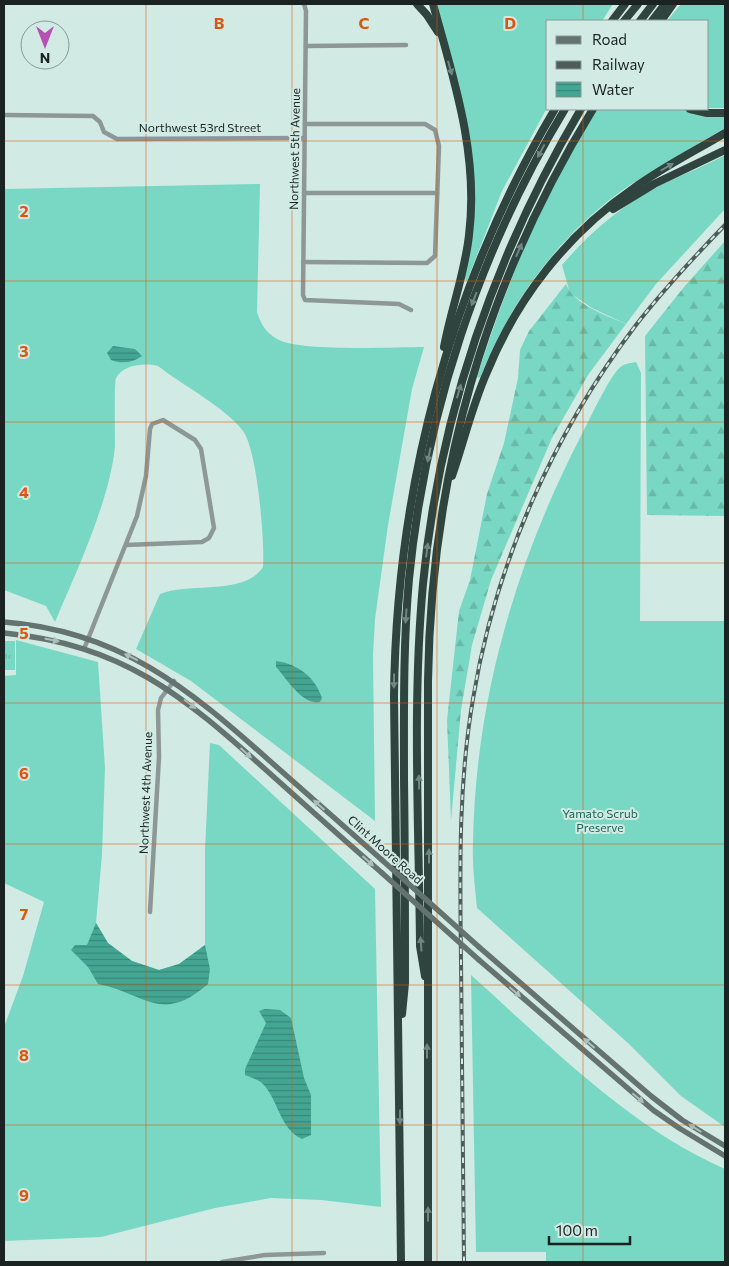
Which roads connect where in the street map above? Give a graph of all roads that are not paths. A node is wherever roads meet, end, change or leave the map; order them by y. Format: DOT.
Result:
graph roads {
  1 [pos="304,4"];
  2 [pos="417,4"];
  3 [pos="433,4"];
  4 [pos="625,4"];
  5 [pos="638,4"];
  6 [pos="653,4"];
  7 [pos="666,4"];
  8 [pos="673,4"];
  9 [pos="613,20"];
  10 [pos="625,20"];
  11 [pos="641,20"];
  12 [pos="653,20"];
  13 [pos="661,20"];
  14 [pos="406,45"];
  15 [pos="306,46"];
  16 [pos="444,46"];
  17 [pos="554,110"];
  18 [pos="564,110"];
  19 [pos="580,110"];
  20 [pos="592,110"];
  21 [pos="694,110"];
  22 [pos="725,113"];
  23 [pos="4,115"];
  24 [pos="305,124"];
  25 [pos="725,133"];
  26 [pos="305,138"];
  27 [pos="725,150"];
  28 [pos="437,192"];
  29 [pos="304,193"];
  30 [pos="561,252"];
  31 [pos="303,262"];
  32 [pos="410,310"];
  33 [pos="439,374"];
  34 [pos="445,497"];
  35 [pos="126,545"];
  36 [pos="4,622"];
  37 [pos="4,633"];
  38 [pos="88,639"];
  39 [pos="84,648"];
  40 [pos="174,681"];
  41 [pos="168,688"];
  42 [pos="150,912"];
  43 [pos="427,993"];
  44 [pos="400,1033"];
  45 [pos="725,1146"];
  46 [pos="725,1156"];
  47 [pos="324,1254"];
  48 [pos="222,1262"];
  49 [pos="401,1262"];
  50 [pos="428,1262"];
  1 -- 15 [label="street, Northwest 5th Avenue"];
  2 -- 16 [label="highway"];
  3 -- 16 [label="highway"];
  4 -- 9 [label="highway"];
  5 -- 10 [label="highway"];
  6 -- 11 [label="highway"];
  7 -- 12 [label="highway"];
  8 -- 13 [label="highway"];
  14 -- 15 [label="street"];
  15 -- 24 [label="street, Northwest 5th Avenue"];
  16 -- 33 [label="highway, one-way"];
  17 -- 33 [label="highway"];
  18 -- 44 [label="highway, one-way"];
  43 -- 19 [label="highway, one-way"];
  34 -- 20 [label="highway, one-way"];
  21 -- 22 [label="highway"];
  23 -- 26 [label="street, Northwest 53rd Street"];
  24 -- 26 [label="street, Northwest 5th Avenue"];
  24 -- 28 [label="street"];
  30 -- 25 [label="highway, one-way"];
  26 -- 29 [label="street, Northwest 5th Avenue"];
  27 -- 30 [label="highway"];
  28 -- 29 [label="street"];
  28 -- 31 [label="street"];
  29 -- 31 [label="street, Northwest 5th Avenue"];
  30 -- 34 [label="highway"];
  31 -- 32 [label="street, Northwest 5th Avenue"];
  33 -- 44 [label="highway, one-way"];
  43 -- 34 [label="highway, one-way"];
  35 -- 35 [label="street"];
  35 -- 38 [label="street"];
  36 -- 38 [label="street, Clint Moore Road"];
  37 -- 39 [label="street, Clint Moore Road, one-way"];
  38 -- 39 [label="street"];
  40 -- 38 [label="street, Clint Moore Road, one-way"];
  39 -- 41 [label="street, Clint Moore Road"];
  40 -- 41 [label="street, Northwest 4th Avenue"];
  45 -- 40 [label="street, Clint Moore Road, one-way, bridge"];
  41 -- 42 [label="street, Northwest 4th Avenue"];
  41 -- 46 [label="street, Clint Moore Road, one-way, bridge"];
  50 -- 43 [label="highway, one-way"];
  44 -- 49 [label="highway, one-way"];
  47 -- 48 [label="street"];
}
